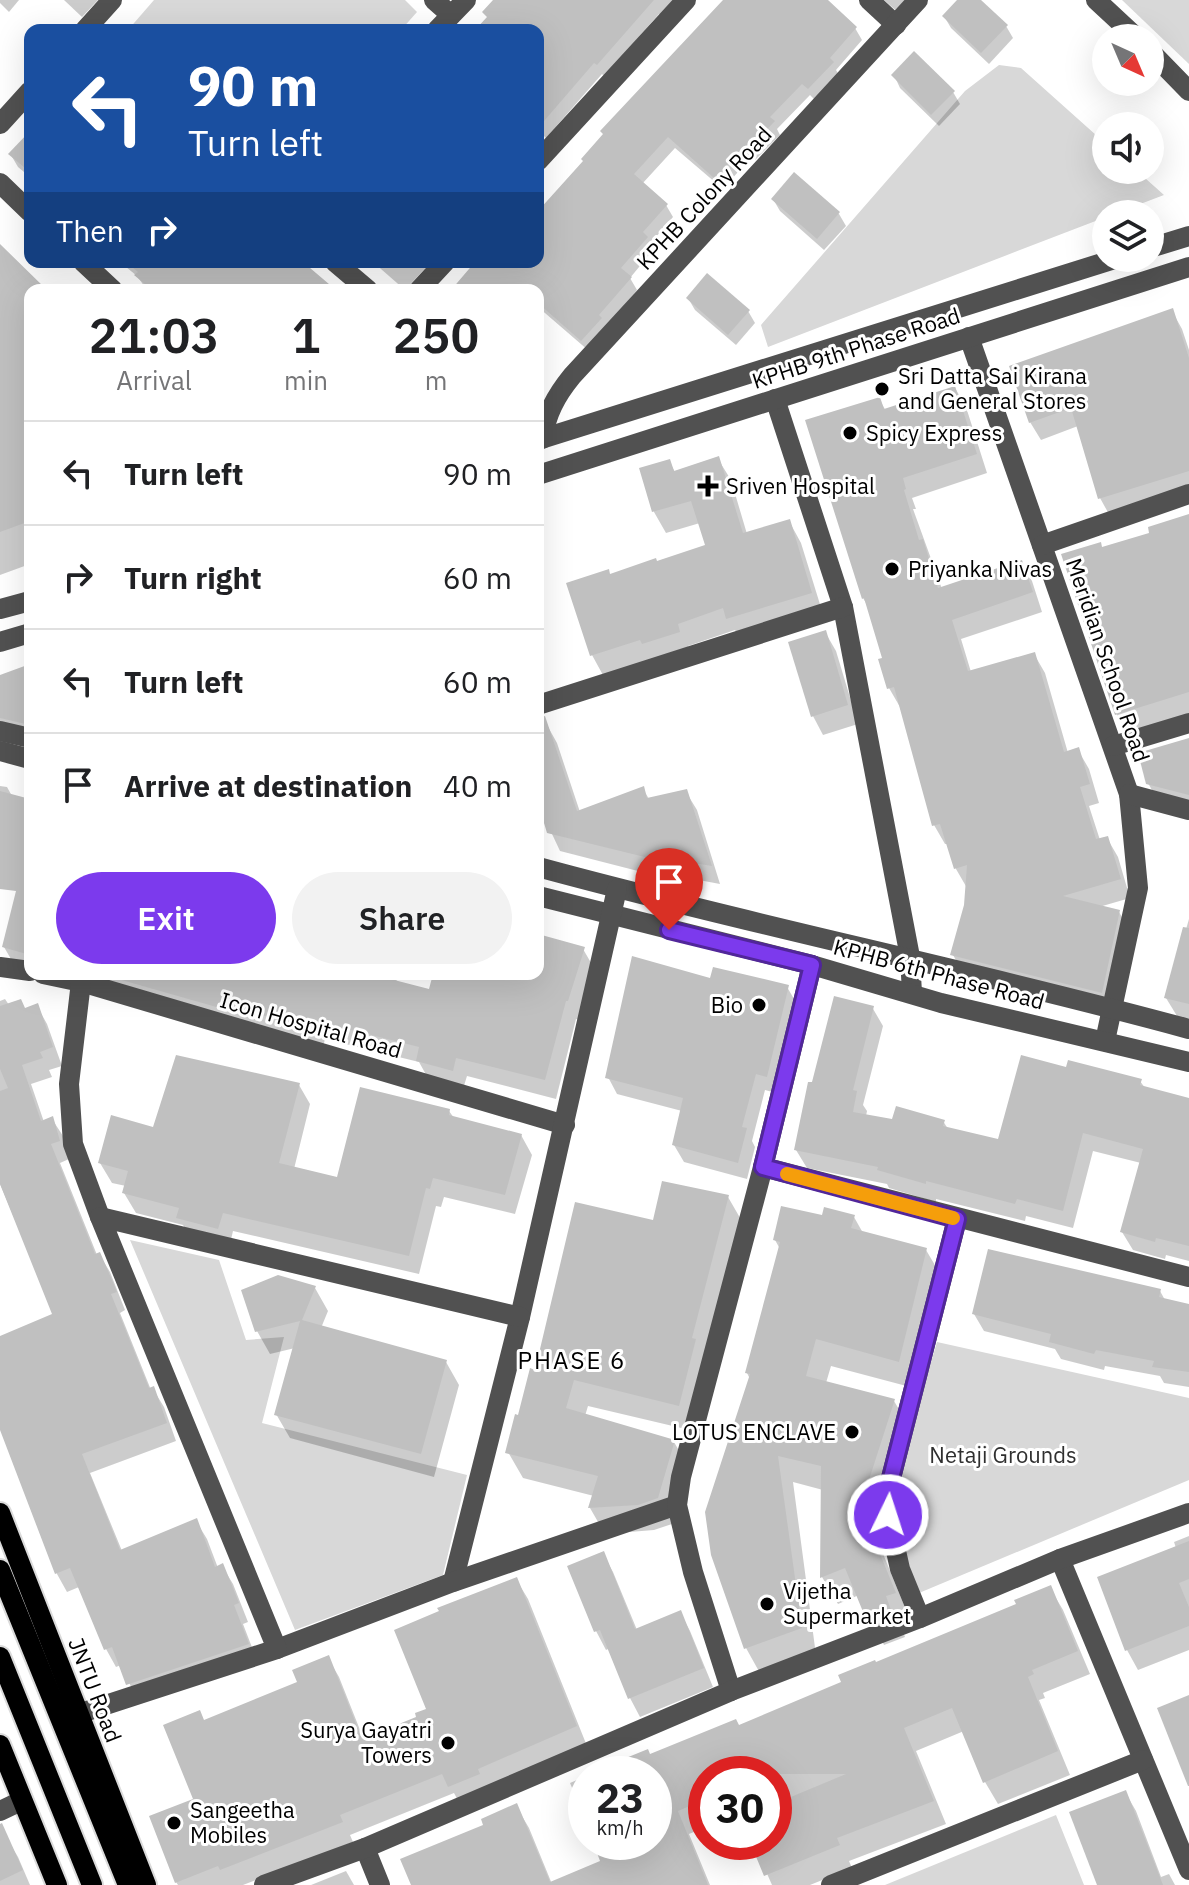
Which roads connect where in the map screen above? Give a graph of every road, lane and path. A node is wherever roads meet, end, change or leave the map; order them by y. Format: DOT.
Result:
graph roads {
  1 [pos="112,0"];
  2 [pos="434,0"];
  3 [pos="466,0"];
  4 [pos="686,0"];
  5 [pos="869,0"];
  6 [pos="918,0"];
  7 [pos="1096,0"];
  8 [pos="444,23"];
  9 [pos="90,24"];
  10 [pos="1122,24"];
  11 [pos="896,25"];
  12 [pos="1164,65"];
  13 [pos="1189,91"];
  14 [pos="24,98"];
  15 [pos="0,124"];
  16 [pos="544,154"];
  17 [pos="0,183"];
  18 [pos="24,206"];
  19 [pos="1189,236"];
  20 [pos="1164,244"];
  21 [pos="1092,266"];
  22 [pos="1189,267"];
  23 [pos="89,268"];
  24 [pos="342,268"];
  25 [pos="439,268"];
  26 [pos="107,284"];
  27 [pos="361,284"];
  28 [pos="425,284"];
  29 [pos="969,337"];
  30 [pos="775,399"];
  31 [pos="544,425"];
  32 [pos="544,438"];
  33 [pos="544,473"];
  34 [pos="1189,494"];
  35 [pos="1042,545"];
  36 [pos="24,603"];
  37 [pos="843,607"];
  38 [pos="0,609"];
  39 [pos="24,635"];
  40 [pos="0,642"];
  41 [pos="544,703"];
  42 [pos="1189,723"];
  43 [pos="0,731"];
  44 [pos="24,737"];
  45 [pos="1113,746"];
  46 [pos="0,751"];
  47 [pos="24,757"];
  48 [pos="1129,794"];
  49 [pos="1189,810"];
  50 [pos="544,869"];
  51 [pos="617,889"];
  52 [pos="544,898"];
  53 [pos="612,916"];
  54 [pos="910,957"];
  55 [pos="812,965"];
  56 [pos="0,967"];
  57 [pos="24,970"];
  58 [pos="72,980"];
  59 [pos="81,982"];
  60 [pos="912,993"];
  61 [pos="1113,1008"];
  62 [pos="1189,1029"];
  63 [pos="1105,1041"];
  64 [pos="1189,1062"];
  65 [pos="565,1125"];
  66 [pos="763,1167"];
  67 [pos="100,1217"];
  68 [pos="957,1219"];
  69 [pos="1189,1277"];
  70 [pos="520,1317"];
  71 [pos="677,1505"];
  72 [pos="0,1513"];
  73 [pos="1189,1513"];
  74 [pos="1060,1559"];
  75 [pos="0,1570"];
  76 [pos="453,1582"];
  77 [pos="920,1618"];
  78 [pos="277,1649"];
  79 [pos="0,1657"];
  80 [pos="731,1691"];
  81 [pos="78,1714"];
  82 [pos="0,1745"];
  83 [pos="1143,1760"];
  84 [pos="21,1801"];
  85 [pos="0,1811"];
  86 [pos="365,1848"];
  87 [pos="1189,1870"];
  88 [pos="57,1885"];
  89 [pos="92,1885"];
  90 [pos="128,1885"];
  91 [pos="146,1885"];
  92 [pos="264,1885"];
  93 [pos="380,1885"];
  94 [pos="831,1885"];
  1 -- 9 [label="street"];
  2 -- 8 [label="street"];
  3 -- 8 [label="street"];
  4 -- 16 [label="street"];
  5 -- 11 [label="street"];
  6 -- 11 [label="street, KPHB Colony Road"];
  7 -- 10 [label="street"];
  11 -- 31 [label="street, KPHB Colony Road"];
  12 -- 13 [label="street"];
  14 -- 15 [label="street"];
  17 -- 18 [label="street"];
  19 -- 20 [label="street"];
  21 -- 32 [label="street, KPHB 9th Phase Road"];
  22 -- 29 [label="street, KPHB 9th Phase Road"];
  23 -- 26 [label="street"];
  24 -- 27 [label="street"];
  25 -- 28 [label="street"];
  29 -- 30 [label="street, KPHB 9th Phase Road"];
  29 -- 35 [label="street, Meridian School Road"];
  30 -- 33 [label="street, KPHB 9th Phase Road"];
  30 -- 37 [label="street"];
  34 -- 35 [label="street"];
  35 -- 45 [label="street, Meridian School Road"];
  36 -- 38 [label="street"];
  37 -- 41 [label="street"];
  37 -- 54 [label="street"];
  39 -- 40 [label="street"];
  42 -- 45 [label="street"];
  43 -- 44 [label="street"];
  45 -- 48 [label="street, Meridian School Road"];
  46 -- 47 [label="street"];
  48 -- 49 [label="street"];
  48 -- 61 [label="street, Meridian School Road"];
  50 -- 51 [label="street, KPHB 6th Phase Road"];
  51 -- 53 [label="street"];
  51 -- 54 [label="street, KPHB 6th Phase Road"];
  52 -- 53 [label="street, KPHB 6th Phase Road"];
  53 -- 55 [label="street, KPHB 6th Phase Road"];
  53 -- 65 [label="street"];
  54 -- 60 [label="street"];
  54 -- 61 [label="street, KPHB 6th Phase Road"];
  55 -- 60 [label="street, KPHB 6th Phase Road"];
  55 -- 66 [label="street"];
  56 -- 57 [label="street"];
  58 -- 59 [label="street, Icon Hospital Road"];
  59 -- 65 [label="street, Icon Hospital Road"];
  59 -- 67 [label="street"];
  60 -- 63 [label="street, KPHB 6th Phase Road"];
  61 -- 62 [label="street, KPHB 6th Phase Road"];
  61 -- 63 [label="street, Meridian School Road"];
  63 -- 64 [label="street, KPHB 6th Phase Road"];
  65 -- 70 [label="street"];
  66 -- 68 [label="street"];
  66 -- 71 [label="street"];
  67 -- 70 [label="street"];
  67 -- 78 [label="street"];
  68 -- 69 [label="street"];
  68 -- 77 [label="street"];
  70 -- 76 [label="street"];
  71 -- 76 [label="street"];
  71 -- 80 [label="street"];
  72 -- 81 [label="main road, JNTU Road"];
  73 -- 74 [label="street"];
  74 -- 77 [label="street"];
  74 -- 83 [label="street"];
  75 -- 90 [label="main road"];
  76 -- 78 [label="street"];
  77 -- 80 [label="street"];
  78 -- 81 [label="street"];
  79 -- 89 [label="main road"];
  80 -- 86 [label="street"];
  81 -- 91 [label="main road, JNTU Road"];
  82 -- 84 [label="main road"];
  83 -- 87 [label="street"];
  83 -- 94 [label="street"];
  84 -- 85 [label="street"];
  84 -- 88 [label="main road"];
  86 -- 92 [label="street"];
  86 -- 93 [label="street"];
}
